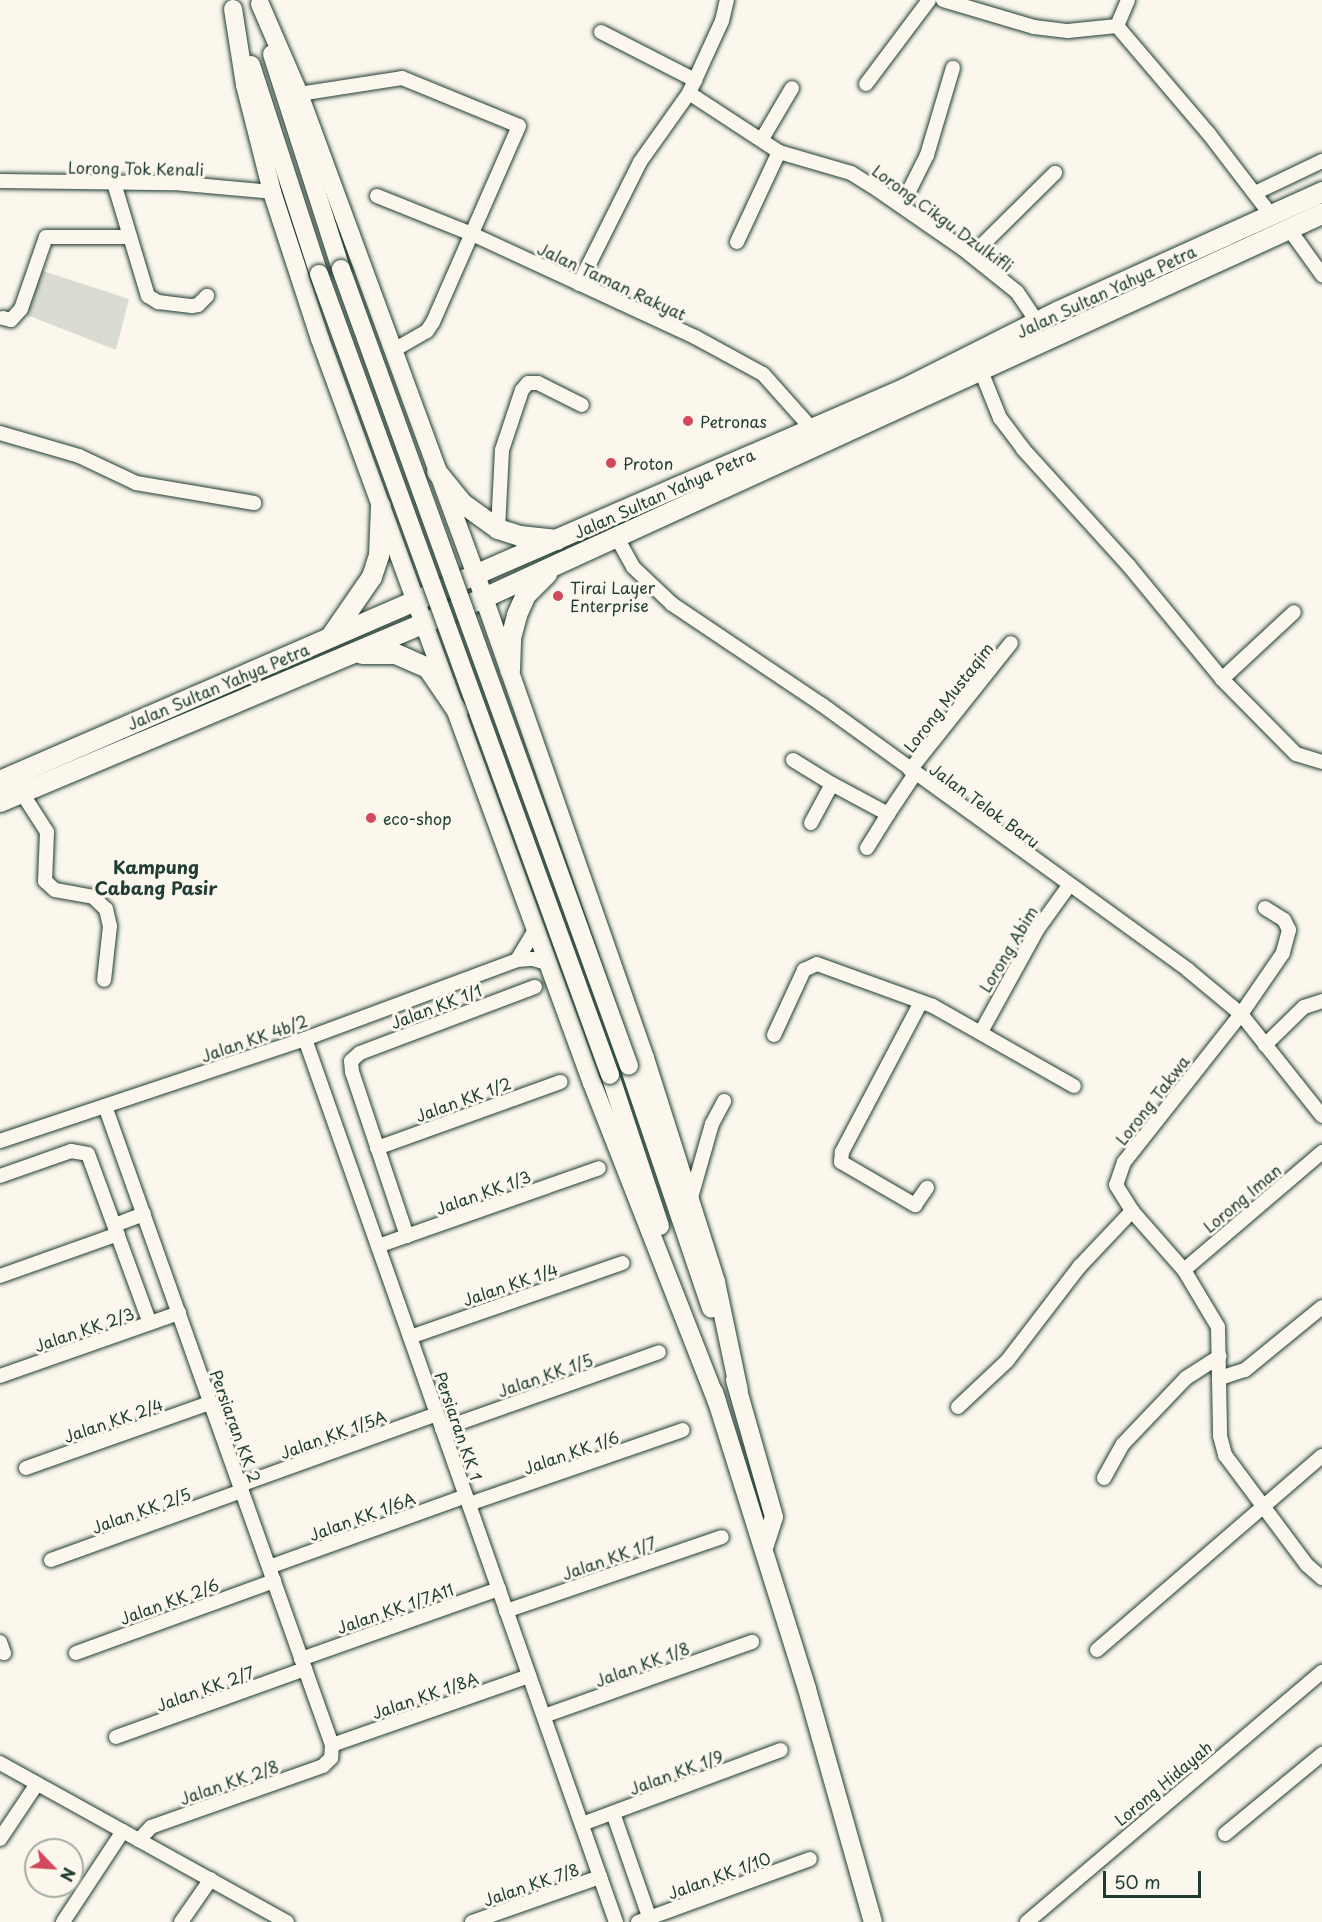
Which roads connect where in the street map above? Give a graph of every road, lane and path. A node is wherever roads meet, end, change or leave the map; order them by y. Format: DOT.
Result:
graph roads {
  1 [pos="726,0"];
  2 [pos="929,0"];
  3 [pos="1128,0"];
  4 [pos="949,1"];
  5 [pos="259,2"];
  6 [pos="232,5"];
  7 [pos="1117,26"];
  8 [pos="601,32"];
  9 [pos="953,68"];
  10 [pos="695,80"];
  11 [pos="866,84"];
  12 [pos="792,88"];
  13 [pos="689,93"];
  14 [pos="299,94"];
  15 [pos="762,139"];
  16 [pos="779,152"];
  17 [pos="1322,161"];
  18 [pos="1055,173"];
  19 [pos="0,181"];
  20 [pos="114,183"];
  21 [pos="272,192"];
  22 [pos="1255,192"];
  23 [pos="1322,192"];
  24 [pos="377,196"];
  25 [pos="902,205"];
  26 [pos="1322,214"];
  27 [pos="1271,215"];
  28 [pos="1289,230"];
  29 [pos="472,234"];
  30 [pos="130,237"];
  31 [pos="737,242"];
  32 [pos="972,255"];
  33 [pos="1322,275"];
  34 [pos="579,284"];
  35 [pos="207,296"];
  36 [pos="1059,311"];
  37 [pos="3,318"];
  38 [pos="1037,322"];
  39 [pos="1080,326"];
  40 [pos="392,351"];
  41 [pos="981,371"];
  42 [pos="582,405"];
  43 [pos="812,429"];
  44 [pos="0,433"];
  45 [pos="437,472"];
  46 [pos="254,503"];
  47 [pos="381,507"];
  48 [pos="453,514"];
  49 [pos="498,529"];
  50 [pos="390,530"];
  51 [pos="616,536"];
  52 [pos="558,540"];
  53 [pos="563,561"];
  54 [pos="476,575"];
  55 [pos="484,598"];
  56 [pos="417,600"];
  57 [pos="1294,612"];
  58 [pos="426,623"];
  59 [pos="330,638"];
  60 [pos="498,638"];
  61 [pos="1011,643"];
  62 [pos="343,658"];
  63 [pos="510,670"];
  64 [pos="445,676"];
  65 [pos="1222,679"];
  66 [pos="458,712"];
  67 [pos="793,760"];
  68 [pos="1322,762"];
  69 [pos="913,772"];
  70 [pos="0,781"];
  71 [pos="832,784"];
  72 [pos="22,793"];
  73 [pos="0,802"];
  74 [pos="888,814"];
  75 [pos="811,824"];
  76 [pos="867,848"];
  77 [pos="1068,886"];
  78 [pos="1265,908"];
  79 [pos="536,928"];
  80 [pos="517,960"];
  81 [pos="550,964"];
  82 [pos="104,980"];
  83 [pos="535,987"];
  84 [pos="1322,1000"];
  85 [pos="921,1002"];
  86 [pos="1241,1014"];
  87 [pos="981,1032"];
  88 [pos="774,1035"];
  89 [pos="305,1039"];
  90 [pos="1265,1045"];
  91 [pos="560,1083"];
  92 [pos="1074,1086"];
  93 [pos="724,1101"];
  94 [pos="105,1106"];
  95 [pos="1322,1116"];
  96 [pos="0,1141"];
  97 [pos="377,1148"];
  98 [pos="1322,1152"];
  99 [pos="599,1168"];
  100 [pos="0,1176"];
  101 [pos="927,1188"];
  102 [pos="689,1202"];
  103 [pos="1132,1211"];
  104 [pos="144,1214"];
  105 [pos="116,1230"];
  106 [pos="407,1236"];
  107 [pos="378,1246"];
  108 [pos="622,1263"];
  109 [pos="1184,1270"];
  110 [pos="0,1276"];
  111 [pos="1322,1306"];
  112 [pos="178,1313"];
  113 [pos="150,1323"];
  114 [pos="410,1337"];
  115 [pos="659,1352"];
  116 [pos="1220,1356"];
  117 [pos="0,1376"];
  118 [pos="1220,1378"];
  119 [pos="739,1391"];
  120 [pos="717,1402"];
  121 [pos="210,1403"];
  122 [pos="958,1407"];
  123 [pos="437,1414"];
  124 [pos="442,1428"];
  125 [pos="683,1430"];
  126 [pos="1322,1456"];
  127 [pos="26,1468"];
  128 [pos="1104,1478"];
  129 [pos="241,1488"];
  130 [pos="468,1500"];
  131 [pos="1262,1507"];
  132 [pos="722,1537"];
  133 [pos="764,1548"];
  134 [pos="51,1560"];
  135 [pos="271,1574"];
  136 [pos="1322,1578"];
  137 [pos="499,1589"];
  138 [pos="506,1611"];
  139 [pos="752,1642"];
  140 [pos="1097,1650"];
  141 [pos="76,1653"];
  142 [pos="303,1664"];
  143 [pos="1322,1672"];
  144 [pos="530,1676"];
  145 [pos="544,1716"];
  146 [pos="116,1737"];
  147 [pos="781,1750"];
  148 [pos="332,1751"];
  149 [pos="1322,1754"];
  150 [pos="0,1764"];
  151 [pos="37,1784"];
  152 [pos="613,1813"];
  153 [pos="582,1824"];
  154 [pos="123,1831"];
  155 [pos="1225,1834"];
  156 [pos="0,1839"];
  157 [pos="139,1840"];
  158 [pos="810,1859"];
  159 [pos="600,1877"];
  160 [pos="211,1879"];
  161 [pos="646,1921"];
  162 [pos="63,1922"];
  163 [pos="181,1922"];
  164 [pos="287,1922"];
  165 [pos="472,1922"];
  166 [pos="616,1922"];
  167 [pos="873,1922"];
  168 [pos="1027,1922"];
  1 -- 10 [label="street"];
  2 -- 11 [label="street"];
  3 -- 7 [label="street"];
  4 -- 7 [label="street"];
  5 -- 14 [label="main road"];
  5 -- 119 [label="main road, bridge"];
  6 -- 21 [label="main road"];
  6 -- 120 [label="main road, bridge"];
  7 -- 22 [label="street"];
  8 -- 10 [label="street"];
  9 -- 25 [label="street"];
  10 -- 13 [label="street"];
  12 -- 15 [label="street"];
  13 -- 15 [label="street, Lorong Cikgu Dzulkifli"];
  13 -- 34 [label="street"];
  14 -- 29 [label="street"];
  14 -- 40 [label="main road"];
  15 -- 16 [label="street, Lorong Cikgu Dzulkifli"];
  16 -- 25 [label="street, Lorong Cikgu Dzulkifli"];
  16 -- 31 [label="street"];
  17 -- 22 [label="street"];
  18 -- 32 [label="street"];
  19 -- 20 [label="street, Lorong Tok Kenali"];
  20 -- 21 [label="street, Lorong Tok Kenali"];
  20 -- 30 [label="street"];
  21 -- 47 [label="main road"];
  22 -- 27 [label="street"];
  23 -- 27 [label="highway, Jalan Sultan Yahya Petra"];
  24 -- 29 [label="street, Jalan Taman Rakyat"];
  25 -- 32 [label="street, Lorong Cikgu Dzulkifli"];
  26 -- 28 [label="highway, Jalan Sultan Yahya Petra"];
  27 -- 36 [label="highway, Jalan Sultan Yahya Petra"];
  28 -- 33 [label="street"];
  28 -- 39 [label="highway, Jalan Sultan Yahya Petra"];
  29 -- 34 [label="street, Jalan Taman Rakyat"];
  29 -- 40 [label="street"];
  30 -- 35 [label="street"];
  30 -- 37 [label="street"];
  32 -- 38 [label="street, Lorong Cikgu Dzulkifli"];
  34 -- 43 [label="street, Jalan Taman Rakyat"];
  36 -- 38 [label="highway, Jalan Sultan Yahya Petra"];
  36 -- 39 [label="highway"];
  38 -- 43 [label="highway, Jalan Sultan Yahya Petra"];
  39 -- 41 [label="highway, Jalan Sultan Yahya Petra"];
  40 -- 45 [label="main road"];
  41 -- 51 [label="highway, Jalan Sultan Yahya Petra"];
  41 -- 65 [label="street"];
  42 -- 49 [label="street"];
  43 -- 52 [label="highway, Jalan Sultan Yahya Petra"];
  44 -- 46 [label="street"];
  45 -- 48 [label="main road"];
  45 -- 49 [label="highway"];
  47 -- 50 [label="main road"];
  47 -- 59 [label="highway"];
  48 -- 50 [label="main road"];
  48 -- 54 [label="main road"];
  49 -- 52 [label="highway"];
  50 -- 56 [label="main road"];
  51 -- 53 [label="highway, Jalan Sultan Yahya Petra"];
  51 -- 69 [label="street, Jalan Telok Baru"];
  52 -- 54 [label="highway, Jalan Sultan Yahya Petra"];
  53 -- 55 [label="highway, Jalan Sultan Yahya Petra"];
  53 -- 63 [label="highway"];
  54 -- 55 [label="main road"];
  54 -- 56 [label="highway, Jalan Sultan Yahya Petra"];
  55 -- 58 [label="highway, Jalan Sultan Yahya Petra"];
  55 -- 60 [label="main road"];
  56 -- 58 [label="main road"];
  56 -- 59 [label="highway, Jalan Sultan Yahya Petra"];
  57 -- 65 [label="street"];
  58 -- 62 [label="highway, Jalan Sultan Yahya Petra"];
  58 -- 64 [label="main road"];
  59 -- 70 [label="highway, Jalan Sultan Yahya Petra"];
  60 -- 63 [label="main road"];
  60 -- 64 [label="main road"];
  61 -- 69 [label="street, Lorong Mustaqim"];
  62 -- 66 [label="highway"];
  62 -- 72 [label="highway, Jalan Sultan Yahya Petra"];
  63 -- 102 [label="main road"];
  64 -- 66 [label="main road"];
  65 -- 68 [label="street"];
  66 -- 79 [label="main road"];
  67 -- 71 [label="street"];
  69 -- 74 [label="street, Lorong Mustaqim"];
  69 -- 77 [label="street, Jalan Telok Baru"];
  71 -- 74 [label="street"];
  71 -- 75 [label="street"];
  72 -- 73 [label="highway, Jalan Sultan Yahya Petra"];
  72 -- 82 [label="street"];
  74 -- 76 [label="street, Lorong Mustaqim"];
  77 -- 86 [label="street, Jalan Telok Baru"];
  77 -- 87 [label="street, Lorong Abim"];
  78 -- 86 [label="street, Lorong Takwa"];
  79 -- 80 [label="street"];
  79 -- 81 [label="main road"];
  80 -- 81 [label="street, Jalan KK 4b/2"];
  80 -- 89 [label="street, Jalan KK 4b/2"];
  81 -- 120 [label="main road"];
  83 -- 97 [label="street, Jalan KK 1/1"];
  84 -- 90 [label="street"];
  85 -- 87 [label="street"];
  85 -- 88 [label="street"];
  85 -- 101 [label="street"];
  86 -- 90 [label="street, Jalan Telok Baru"];
  86 -- 103 [label="street, Lorong Takwa"];
  87 -- 92 [label="street"];
  89 -- 94 [label="street, Jalan KK 4b/2"];
  89 -- 107 [label="street, Persiaran KK 1"];
  90 -- 95 [label="street, Jalan Telok Baru"];
  91 -- 97 [label="street, Jalan KK 1/2"];
  93 -- 102 [label="street"];
  94 -- 96 [label="street, Jalan KK 4b/2"];
  94 -- 104 [label="street, Persiaran KK 2"];
  97 -- 106 [label="street"];
  98 -- 109 [label="street, Lorong Iman"];
  99 -- 106 [label="street, Jalan KK 1/3"];
  100 -- 105 [label="street"];
  102 -- 119 [label="main road"];
  103 -- 109 [label="street, Lorong Takwa"];
  103 -- 122 [label="street"];
  104 -- 105 [label="street"];
  104 -- 112 [label="street, Persiaran KK 2"];
  105 -- 110 [label="street"];
  105 -- 113 [label="street"];
  106 -- 107 [label="street, Jalan KK 1/3"];
  107 -- 114 [label="street, Persiaran KK 1"];
  108 -- 114 [label="street, Jalan KK 1/4"];
  109 -- 116 [label="street, Lorong Takwa"];
  111 -- 118 [label="street"];
  112 -- 113 [label="street, Jalan KK 2/3"];
  112 -- 121 [label="street, Persiaran KK 2"];
  113 -- 117 [label="street, Jalan KK 2/3"];
  114 -- 123 [label="street, Persiaran KK 1"];
  115 -- 124 [label="street, Jalan KK 1/5"];
  116 -- 118 [label="street, Lorong Takwa"];
  116 -- 128 [label="street"];
  118 -- 131 [label="street, Lorong Takwa"];
  119 -- 133 [label="main road"];
  120 -- 133 [label="main road"];
  121 -- 127 [label="street, Jalan KK 2/4"];
  121 -- 129 [label="street, Persiaran KK 2"];
  123 -- 124 [label="street, Persiaran KK 1"];
  123 -- 129 [label="street, Jalan KK 1/5A"];
  124 -- 130 [label="street, Persiaran KK 1"];
  125 -- 130 [label="street, Jalan KK 1/6"];
  126 -- 131 [label="street"];
  129 -- 134 [label="street, Jalan KK 2/5"];
  129 -- 135 [label="street, Persiaran KK 2"];
  130 -- 135 [label="street, Jalan KK 1/6A"];
  130 -- 137 [label="street, Persiaran KK 1"];
  131 -- 136 [label="street, Lorong Takwa"];
  131 -- 140 [label="street"];
  132 -- 138 [label="street, Jalan KK 1/7"];
  133 -- 167 [label="main road"];
  135 -- 141 [label="street, Jalan KK 2/6"];
  135 -- 142 [label="street, Persiaran KK 2"];
  137 -- 138 [label="street, Persiaran KK 1"];
  137 -- 142 [label="street, Jalan KK 1/7A11"];
  138 -- 144 [label="street, Persiaran KK 1"];
  139 -- 145 [label="street, Jalan KK 1/8"];
  142 -- 146 [label="street, Jalan KK 2/7"];
  142 -- 148 [label="street, Persiaran KK 2"];
  143 -- 168 [label="street, Lorong Hidayah"];
  144 -- 145 [label="street, Persiaran KK 1"];
  144 -- 148 [label="street, Jalan KK 1/8A"];
  145 -- 153 [label="street, Persiaran KK 1"];
  147 -- 152 [label="street, Jalan KK 1/9"];
  148 -- 157 [label="street, Jalan KK 2/8"];
  149 -- 155 [label="street"];
  150 -- 151 [label="street"];
  151 -- 154 [label="street"];
  151 -- 156 [label="street"];
  152 -- 153 [label="street, Jalan KK 1/9"];
  152 -- 161 [label="street"];
  153 -- 159 [label="street, Persiaran KK 1"];
  154 -- 157 [label="street"];
  154 -- 162 [label="street"];
  157 -- 160 [label="street"];
  158 -- 161 [label="street, Jalan KK 1/10"];
  159 -- 165 [label="street, Jalan KK 7/8"];
  159 -- 166 [label="street, Persiaran KK 1"];
  160 -- 163 [label="street"];
  160 -- 164 [label="street"];
}
